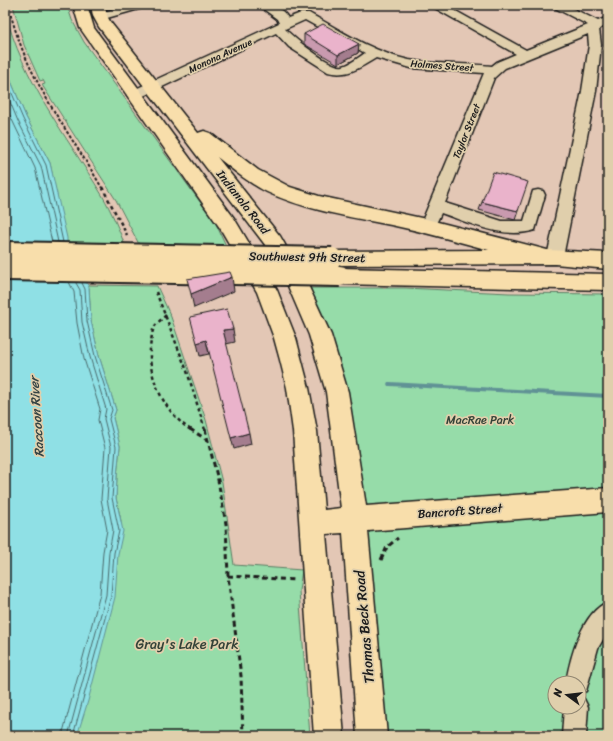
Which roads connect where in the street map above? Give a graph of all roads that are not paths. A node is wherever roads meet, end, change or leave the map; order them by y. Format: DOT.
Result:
graph roads {
  1 [pos="80,5"];
  2 [pos="142,5"];
  3 [pos="264,5"];
  4 [pos="436,5"];
  5 [pos="558,5"];
  6 [pos="99,10"];
  7 [pos="305,15"];
  8 [pos="600,24"];
  9 [pos="282,26"];
  10 [pos="375,53"];
  11 [pos="526,55"];
  12 [pos="494,70"];
  13 [pos="153,87"];
  14 [pos="134,95"];
  15 [pos="176,116"];
  16 [pos="538,194"];
  17 [pos="436,206"];
  18 [pos="428,226"];
  19 [pos="5,252"];
  20 [pos="551,257"];
  21 [pos="608,261"];
  22 [pos="5,270"];
  23 [pos="608,282"];
  24 [pos="608,500"];
  25 [pos="355,519"];
  26 [pos="312,523"];
  27 [pos="608,613"];
  28 [pos="580,675"];
  29 [pos="575,715"];
  30 [pos="329,736"];
  31 [pos="372,736"];
  32 [pos="574,736"];
  1 -- 14 [label="main road, Indianola Road"];
  2 -- 6 [label="street"];
  3 -- 9 [label="street"];
  4 -- 11 [label="street"];
  5 -- 8 [label="street"];
  6 -- 13 [label="main road, Indianola Road"];
  7 -- 9 [label="street, Monona Avenue"];
  7 -- 10 [label="street, Holmes Street"];
  8 -- 11 [label="street"];
  8 -- 20 [label="street"];
  9 -- 10 [label="street"];
  9 -- 13 [label="street, Monona Avenue"];
  10 -- 12 [label="street, Holmes Street"];
  11 -- 12 [label="street"];
  12 -- 17 [label="street, Taylor Street"];
  13 -- 14 [label="street, Monona Avenue"];
  13 -- 15 [label="main road, Indianola Road"];
  14 -- 26 [label="main road, Indianola Road"];
  15 -- 18 [label="main road"];
  15 -- 25 [label="main road, Indianola Road"];
  16 -- 17 [label="street"];
  17 -- 18 [label="street, Taylor Street"];
  18 -- 20 [label="main road"];
  19 -- 20 [label="main road, Southwest 9th Street, bridge"];
  20 -- 21 [label="main road, Southwest 9th Street"];
  22 -- 23 [label="main road, Southwest 9th Street, bridge"];
  24 -- 25 [label="main road, Bancroft Street"];
  25 -- 26 [label="main road, Bancroft Street"];
  25 -- 31 [label="main road, Thomas Beck Road"];
  26 -- 30 [label="main road"];
  27 -- 28 [label="street"];
  29 -- 32 [label="street"];
}
